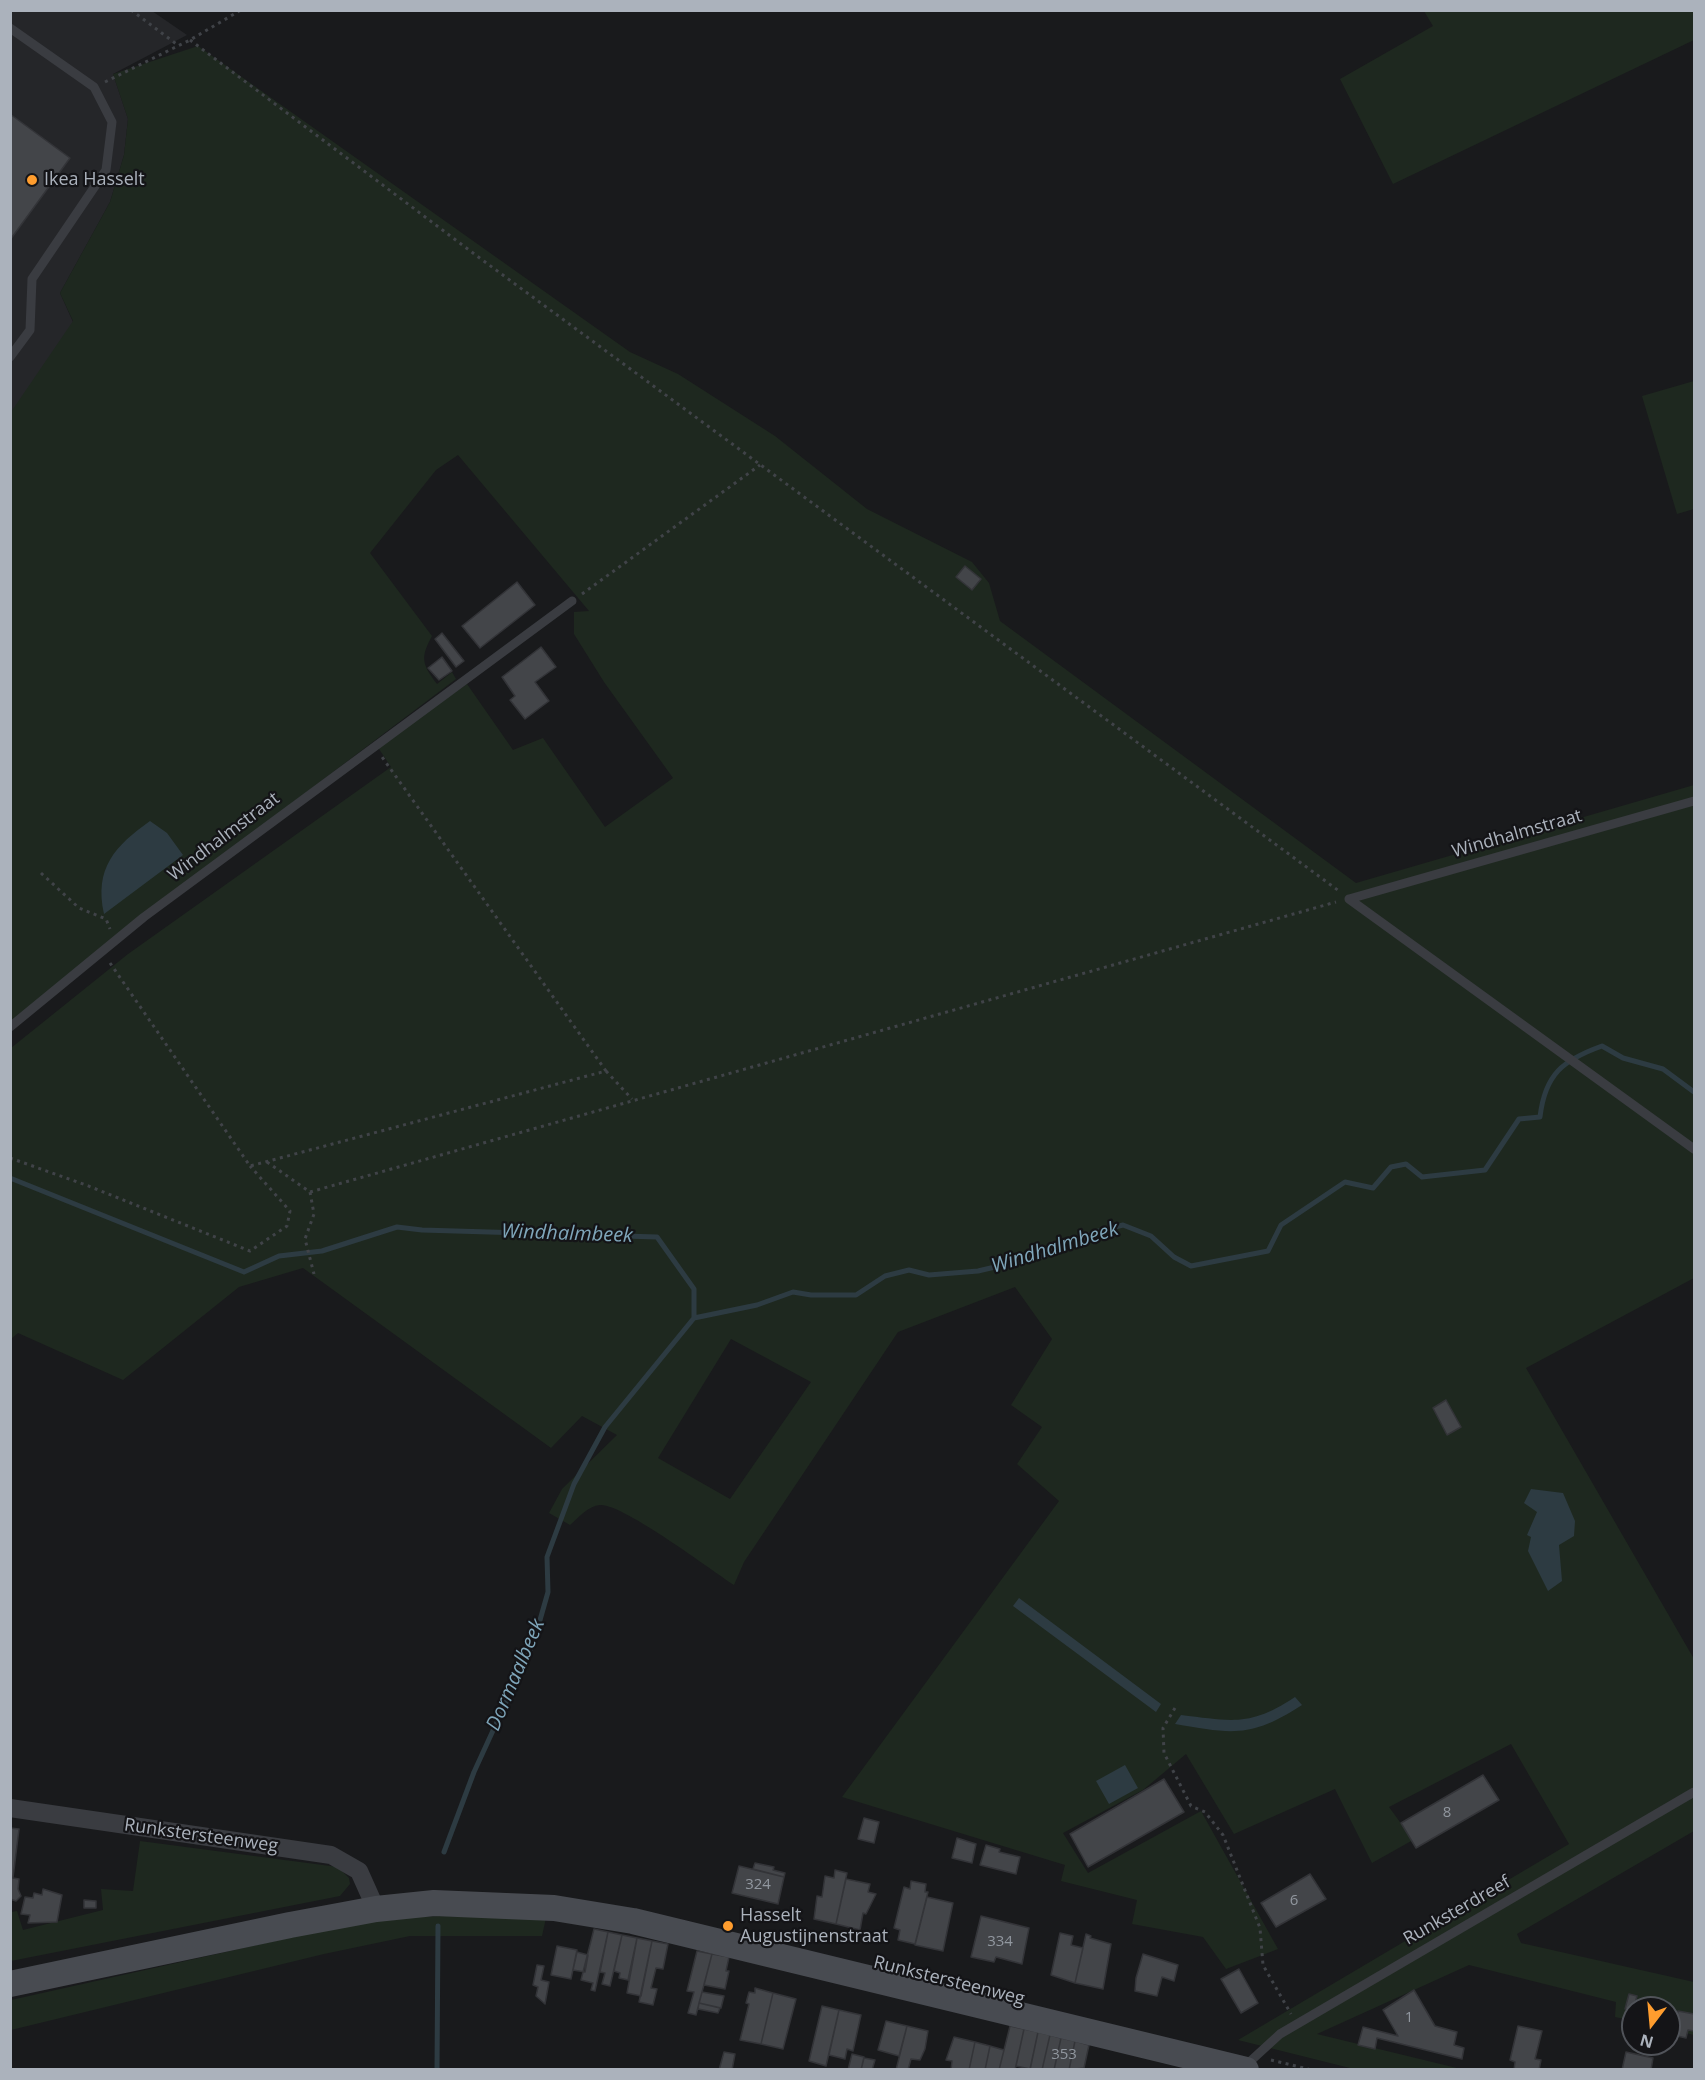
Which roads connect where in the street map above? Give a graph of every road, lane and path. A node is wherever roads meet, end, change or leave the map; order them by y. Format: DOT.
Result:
graph roads {
  1 [pos="131,10"];
  2 [pos="241,10"];
  3 [pos="10,28"];
  4 [pos="190,40"];
  5 [pos="179,46"];
  6 [pos="94,87"];
  7 [pos="10,357"];
  8 [pos="760,465"];
  9 [pos="572,601"];
  10 [pos="374,746"];
  11 [pos="1695,801"];
  12 [pos="41,873"];
  13 [pos="1349,898"];
  14 [pos="114,942"];
  15 [pos="102,951"];
  16 [pos="10,1027"];
  17 [pos="606,1071"];
  18 [pos="632,1099"];
  19 [pos="1695,1149"];
  20 [pos="10,1158"];
  21 [pos="267,1162"];
  22 [pos="250,1166"];
  23 [pos="310,1192"];
  24 [pos="314,1274"];
  25 [pos="1175,1708"];
  26 [pos="1695,1792"];
  27 [pos="10,1808"];
  28 [pos="376,1909"];
  29 [pos="10,1984"];
  30 [pos="1296,2024"];
  31 [pos="1248,2065"];
  32 [pos="1312,2070"];
  1 -- 5 [label="path"];
  2 -- 4 [label="path"];
  3 -- 6 [label="lane"];
  4 -- 5 [label="path"];
  4 -- 8 [label="path"];
  5 -- 6 [label="path"];
  6 -- 7 [label="lane"];
  8 -- 9 [label="path"];
  8 -- 13 [label="path"];
  9 -- 10 [label="lane, Windhalmstraat"];
  10 -- 14 [label="lane, Windhalmstraat"];
  10 -- 17 [label="path"];
  11 -- 13 [label="lane, Windhalmstraat"];
  12 -- 14 [label="path"];
  13 -- 18 [label="path"];
  13 -- 19 [label="lane"];
  14 -- 15 [label="lane, Windhalmstraat"];
  15 -- 16 [label="lane, Windhalmstraat"];
  15 -- 22 [label="path"];
  17 -- 18 [label="path"];
  17 -- 21 [label="path"];
  18 -- 23 [label="path"];
  20 -- 22 [label="path"];
  21 -- 22 [label="path"];
  21 -- 23 [label="path"];
  23 -- 24 [label="path"];
  25 -- 30 [label="path"];
  26 -- 30 [label="lane, Runksterdreef"];
  27 -- 28 [label="street, Runkstersteenweg"];
  28 -- 29 [label="street, Runkstersteenweg"];
  28 -- 31 [label="street, Runkstersteenweg"];
  30 -- 31 [label="lane, Runksterdreef"];
  31 -- 32 [label="path"];
}
